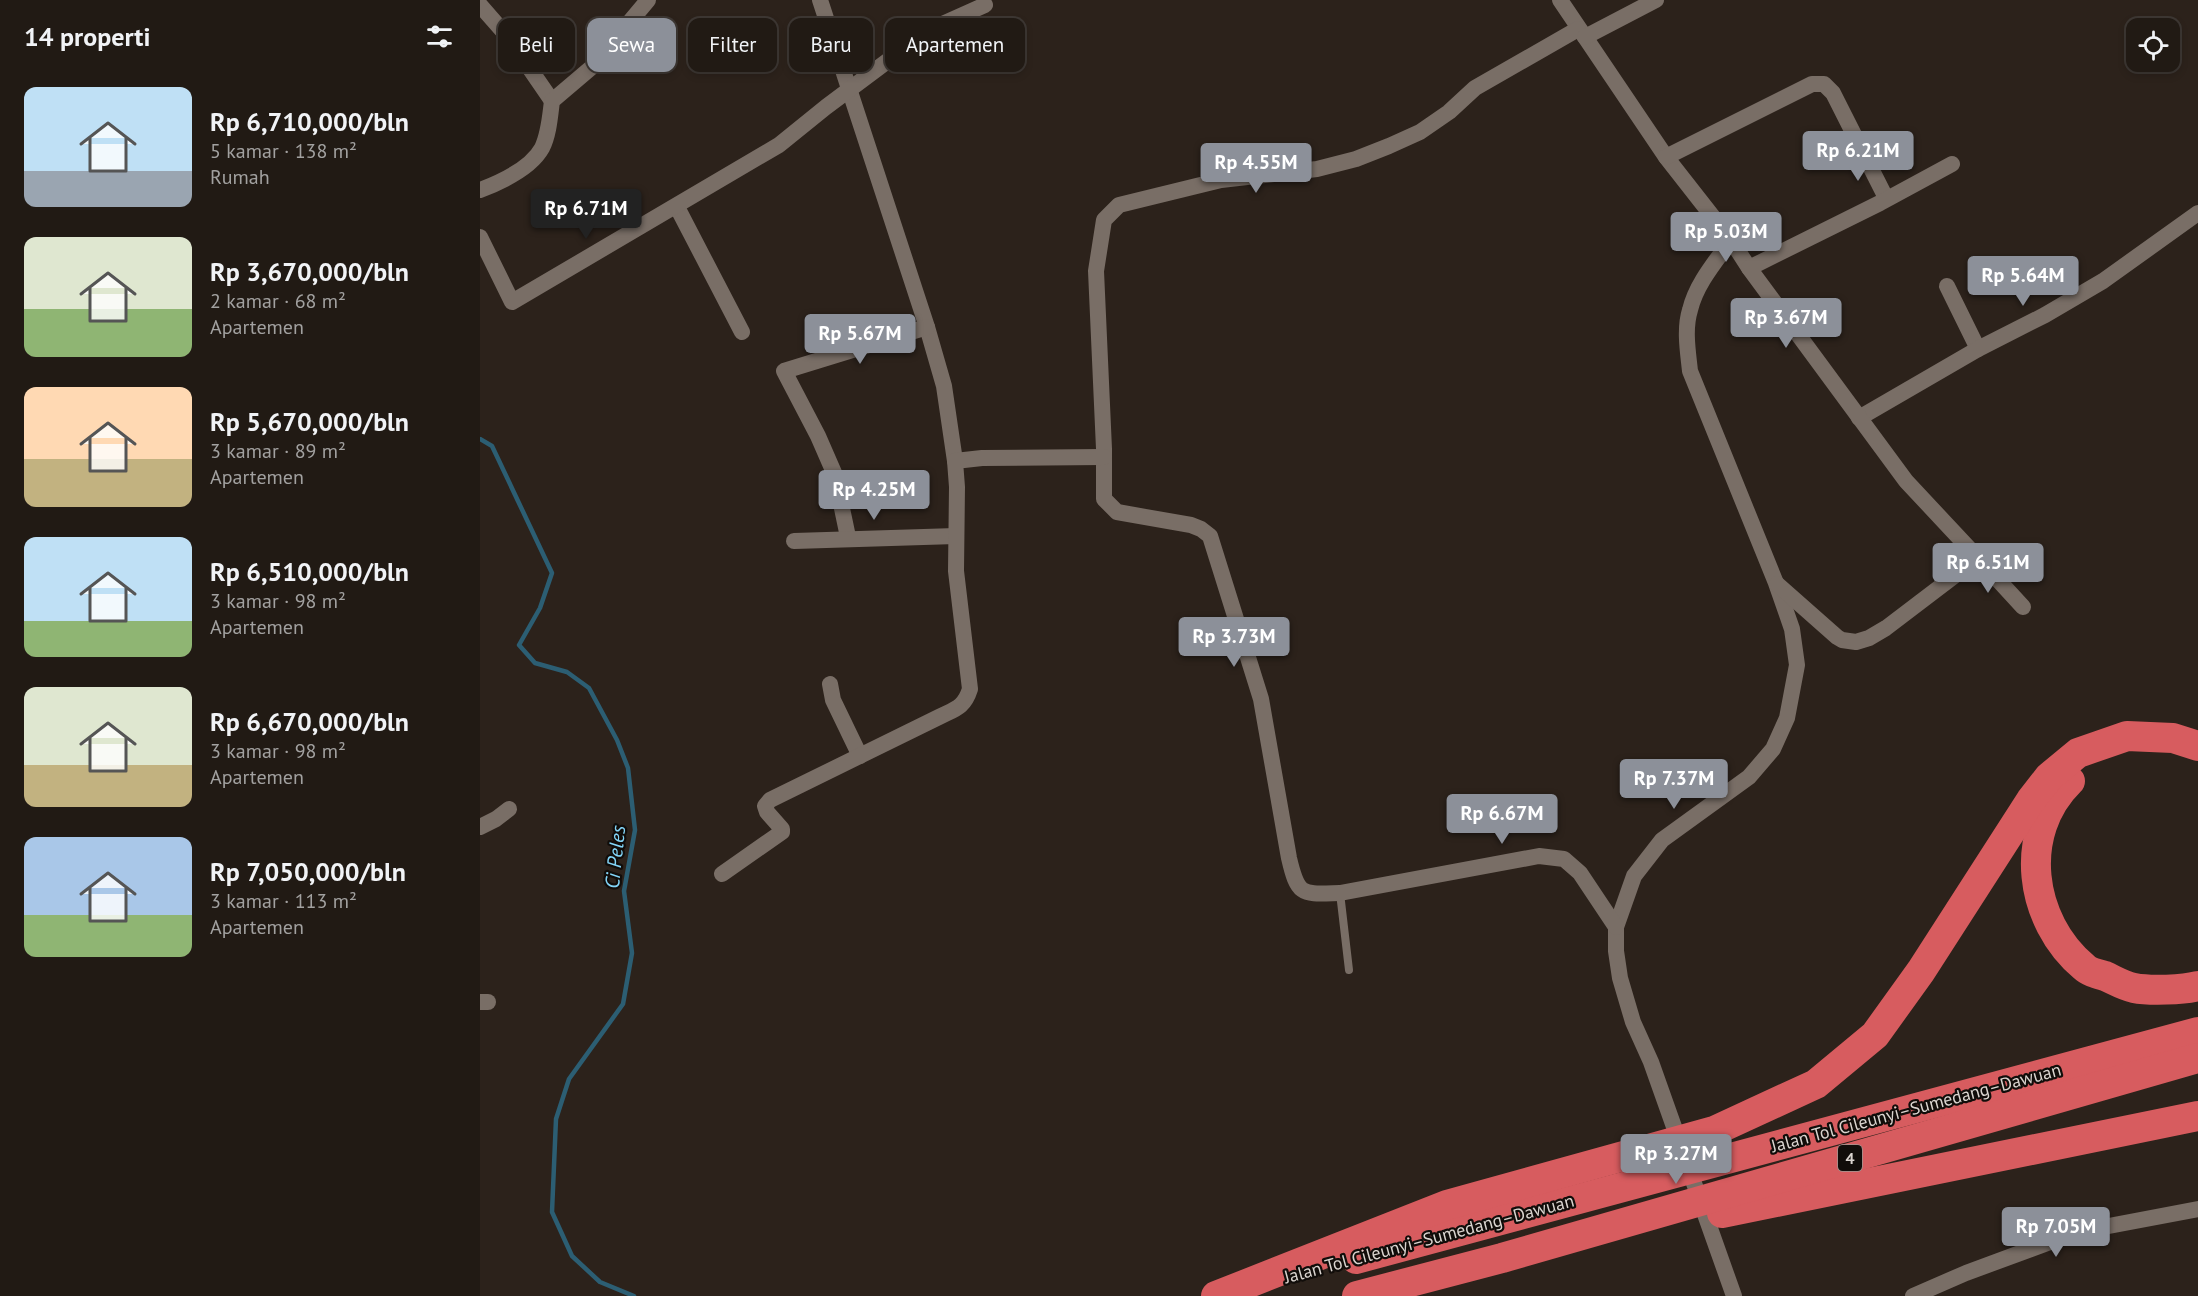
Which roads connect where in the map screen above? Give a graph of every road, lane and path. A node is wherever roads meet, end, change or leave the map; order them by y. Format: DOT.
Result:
graph roads {
  1 [pos="648,0"];
  2 [pos="820,0"];
  3 [pos="1560,0"];
  4 [pos="1656,0"];
  5 [pos="480,5"];
  6 [pos="985,5"];
  7 [pos="1582,33"];
  8 [pos="851,89"];
  9 [pos="552,101"];
  10 [pos="1666,158"];
  11 [pos="1952,164"];
  12 [pos="480,190"];
  13 [pos="1886,198"];
  14 [pos="677,207"];
  15 [pos="2198,213"];
  16 [pos="480,237"];
  17 [pos="1731,240"];
  18 [pos="1749,268"];
  19 [pos="1947,286"];
  20 [pos="927,327"];
  21 [pos="742,332"];
  22 [pos="1978,349"];
  23 [pos="1859,418"];
  24 [pos="1104,457"];
  25 [pos="955,461"];
  26 [pos="956,536"];
  27 [pos="848,537"];
  28 [pos="794,541"];
  29 [pos="1978,558"];
  30 [pos="1776,584"];
  31 [pos="2023,607"];
  32 [pos="830,684"];
  33 [pos="2198,746"];
  34 [pos="860,756"];
  35 [pos="2198,758"];
  36 [pos="509,809"];
  37 [pos="480,827"];
  38 [pos="722,874"];
  39 [pos="1340,892"];
  40 [pos="1616,927"];
  41 [pos="1349,970"];
  42 [pos="2198,986"];
  43 [pos="2198,1032"];
  44 [pos="2198,1058"];
  45 [pos="2198,1116"];
  46 [pos="2198,1209"];
  47 [pos="1502,1258"];
  48 [pos="1216,1296"];
  49 [pos="1358,1296"];
  50 [pos="1734,1296"];
  51 [pos="1913,1296"];
  1 -- 9 [label="street"];
  2 -- 8 [label="street"];
  3 -- 7 [label="street"];
  4 -- 7 [label="street"];
  5 -- 9 [label="street"];
  6 -- 8 [label="street"];
  7 -- 10 [label="street"];
  7 -- 24 [label="street"];
  8 -- 14 [label="street"];
  8 -- 20 [label="street"];
  9 -- 12 [label="street"];
  10 -- 13 [label="street"];
  10 -- 17 [label="street"];
  11 -- 13 [label="street"];
  13 -- 18 [label="street"];
  14 -- 16 [label="street"];
  14 -- 21 [label="street"];
  15 -- 22 [label="street"];
  17 -- 18 [label="street"];
  17 -- 30 [label="street"];
  18 -- 23 [label="street"];
  19 -- 22 [label="street"];
  20 -- 25 [label="street"];
  20 -- 27 [label="street"];
  22 -- 23 [label="street"];
  23 -- 29 [label="street"];
  24 -- 25 [label="street"];
  24 -- 39 [label="street"];
  25 -- 26 [label="street"];
  26 -- 27 [label="street"];
  26 -- 34 [label="street"];
  27 -- 28 [label="street"];
  29 -- 30 [label="street"];
  29 -- 31 [label="street"];
  30 -- 40 [label="street"];
  32 -- 34 [label="street"];
  33 -- 48 [label="highway"];
  34 -- 38 [label="street"];
  35 -- 42 [label="highway"];
  36 -- 37 [label="street"];
  39 -- 40 [label="street"];
  39 -- 41 [label="lane"];
  40 -- 50 [label="street"];
  43 -- 48 [label="highway, Jalan Tol Cileunyi–Sumedang–Dawuan / 4"];
  44 -- 47 [label="highway, Jalan Tol Cileunyi–Sumedang–Dawuan / 4"];
  45 -- 47 [label="highway"];
  46 -- 51 [label="street"];
  47 -- 49 [label="highway, Jalan Tol Cileunyi–Sumedang–Dawuan / 4"];
}
